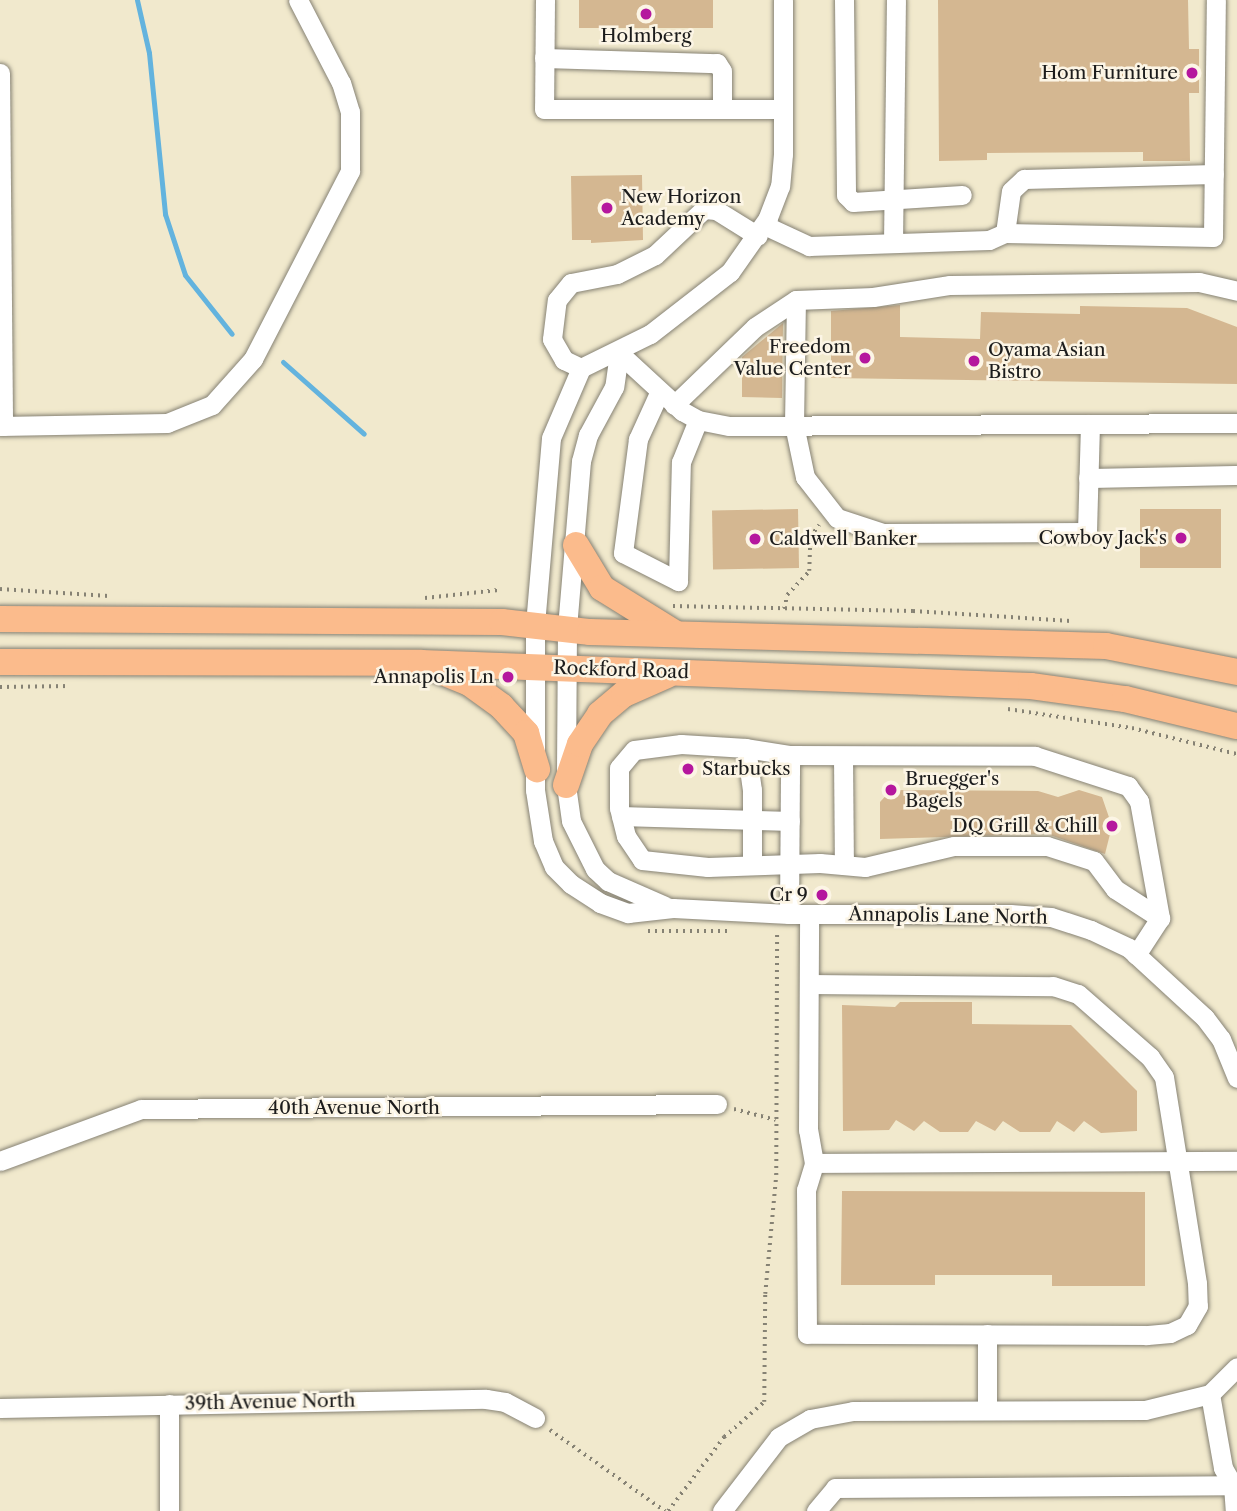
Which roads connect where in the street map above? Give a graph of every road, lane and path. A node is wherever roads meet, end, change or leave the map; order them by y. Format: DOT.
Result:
graph roads {
  1 [pos="298,0"];
  2 [pos="545,0"];
  3 [pos="783,0"];
  4 [pos="844,0"];
  5 [pos="896,0"];
  6 [pos="1216,0"];
  7 [pos="544,58"];
  8 [pos="0,73"];
  9 [pos="722,109"];
  10 [pos="783,109"];
  11 [pos="1214,174"];
  12 [pos="962,195"];
  13 [pos="895,198"];
  14 [pos="761,231"];
  15 [pos="1005,233"];
  16 [pos="893,243"];
  17 [pos="1237,291"];
  18 [pos="796,300"];
  19 [pos="619,353"];
  20 [pos="581,368"];
  21 [pos="666,399"];
  22 [pos="698,420"];
  23 [pos="1237,423"];
  24 [pos="1090,424"];
  25 [pos="794,425"];
  26 [pos="2,426"];
  27 [pos="1237,475"];
  28 [pos="1088,478"];
  29 [pos="830,509"];
  30 [pos="576,545"];
  31 [pos="0,589"];
  32 [pos="499,590"];
  33 [pos="119,597"];
  34 [pos="422,598"];
  35 [pos="665,606"];
  36 [pos="0,609"];
  37 [pos="784,609"];
  38 [pos="0,619"];
  39 [pos="27,619"];
  40 [pos="1075,622"];
  41 [pos="536,625"];
  42 [pos="568,629"];
  43 [pos="673,632"];
  44 [pos="0,662"];
  45 [pos="421,663"];
  46 [pos="535,667"];
  47 [pos="567,668"];
  48 [pos="675,671"];
  49 [pos="1237,672"];
  50 [pos="81,686"];
  51 [pos="0,687"];
  52 [pos="995,709"];
  53 [pos="1237,726"];
  54 [pos="746,748"];
  55 [pos="1237,754"];
  56 [pos="790,755"];
  57 [pos="843,756"];
  58 [pos="537,769"];
  59 [pos="566,785"];
  60 [pos="621,816"];
  61 [pos="752,821"];
  62 [pos="790,821"];
  63 [pos="790,863"];
  64 [pos="752,865"];
  65 [pos="844,865"];
  66 [pos="673,908"];
  67 [pos="789,914"];
  68 [pos="809,914"];
  69 [pos="1160,918"];
  70 [pos="777,931"];
  71 [pos="1136,955"];
  72 [pos="809,984"];
  73 [pos="1237,1078"];
  74 [pos="717,1104"];
  75 [pos="776,1120"];
  76 [pos="0,1161"];
  77 [pos="1237,1161"];
  78 [pos="814,1163"];
  79 [pos="1179,1163"];
  80 [pos="987,1334"];
  81 [pos="1237,1367"];
  82 [pos="1210,1394"];
  83 [pos="169,1404"];
  84 [pos="0,1408"];
  85 [pos="987,1410"];
  86 [pos="535,1418"];
  87 [pos="1233,1485"];
  88 [pos="169,1511"];
  89 [pos="667,1511"];
  90 [pos="722,1511"];
  91 [pos="816,1511"];
  92 [pos="1235,1511"];
  1 -- 26 [label="street"];
  2 -- 7 [label="street"];
  3 -- 10 [label="street"];
  4 -- 13 [label="street"];
  5 -- 13 [label="street"];
  6 -- 11 [label="street"];
  7 -- 9 [label="street"];
  7 -- 9 [label="street"];
  8 -- 26 [label="street"];
  9 -- 10 [label="street"];
  10 -- 14 [label="street"];
  11 -- 15 [label="street"];
  11 -- 15 [label="street"];
  12 -- 13 [label="street"];
  13 -- 16 [label="street"];
  14 -- 16 [label="street"];
  14 -- 19 [label="street"];
  14 -- 20 [label="street"];
  15 -- 16 [label="street"];
  17 -- 18 [label="street"];
  18 -- 21 [label="street"];
  18 -- 25 [label="street"];
  19 -- 20 [label="street"];
  19 -- 21 [label="street"];
  19 -- 30 [label="street, Annapolis Lane North"];
  20 -- 41 [label="street, Annapolis Lane North"];
  21 -- 22 [label="street"];
  21 -- 22 [label="street"];
  22 -- 25 [label="street"];
  23 -- 24 [label="street"];
  24 -- 25 [label="street"];
  24 -- 28 [label="street"];
  25 -- 29 [label="street"];
  27 -- 28 [label="street"];
  28 -- 29 [label="street"];
  29 -- 37 [label="path"];
  30 -- 42 [label="street, Annapolis Lane North"];
  30 -- 43 [label="main road"];
  31 -- 33 [label="path"];
  32 -- 34 [label="path"];
  35 -- 37 [label="path"];
  36 -- 39 [label="main road"];
  37 -- 40 [label="path"];
  38 -- 39 [label="main road, Rockford Road"];
  39 -- 41 [label="main road, Rockford Road"];
  41 -- 42 [label="main road, Rockford Road"];
  41 -- 46 [label="street, Annapolis Lane North"];
  42 -- 43 [label="main road, Rockford Road"];
  42 -- 47 [label="street, Annapolis Lane North"];
  43 -- 49 [label="main road, Rockford Road"];
  44 -- 45 [label="main road, Rockford Road"];
  45 -- 46 [label="main road, Rockford Road"];
  45 -- 58 [label="main road"];
  46 -- 47 [label="main road, Rockford Road"];
  46 -- 58 [label="street, Annapolis Lane North"];
  47 -- 48 [label="main road, Rockford Road"];
  47 -- 59 [label="street, Annapolis Lane North"];
  48 -- 53 [label="main road, Rockford Road"];
  48 -- 59 [label="main road"];
  50 -- 51 [label="path"];
  52 -- 55 [label="path"];
  54 -- 56 [label="street"];
  54 -- 60 [label="street"];
  54 -- 61 [label="street"];
  56 -- 57 [label="street"];
  56 -- 62 [label="street"];
  57 -- 65 [label="street"];
  57 -- 69 [label="street"];
  58 -- 66 [label="street, Annapolis Lane North"];
  59 -- 66 [label="street, Annapolis Lane North"];
  60 -- 61 [label="street"];
  60 -- 64 [label="street"];
  61 -- 62 [label="street"];
  61 -- 64 [label="street"];
  62 -- 63 [label="street"];
  63 -- 64 [label="street"];
  63 -- 65 [label="street"];
  63 -- 67 [label="street"];
  65 -- 69 [label="street"];
  66 -- 67 [label="street, Annapolis Lane North"];
  67 -- 68 [label="street, Annapolis Lane North"];
  68 -- 71 [label="street, Annapolis Lane North"];
  68 -- 72 [label="street"];
  69 -- 71 [label="street"];
  70 -- 75 [label="path"];
  71 -- 73 [label="street, Annapolis Lane North"];
  72 -- 78 [label="street"];
  72 -- 79 [label="street"];
  74 -- 75 [label="path"];
  74 -- 76 [label="street, 40th Avenue North"];
  75 -- 89 [label="path"];
  77 -- 79 [label="street"];
  78 -- 79 [label="street"];
  78 -- 80 [label="street"];
  79 -- 80 [label="street"];
  80 -- 85 [label="street"];
  81 -- 82 [label="street"];
  82 -- 85 [label="street"];
  82 -- 87 [label="street"];
  83 -- 84 [label="street, 39th Avenue North"];
  83 -- 86 [label="street, 39th Avenue North"];
  83 -- 88 [label="street"];
  85 -- 90 [label="street"];
  86 -- 89 [label="path"];
  87 -- 91 [label="street"];
  87 -- 92 [label="street"];
}
